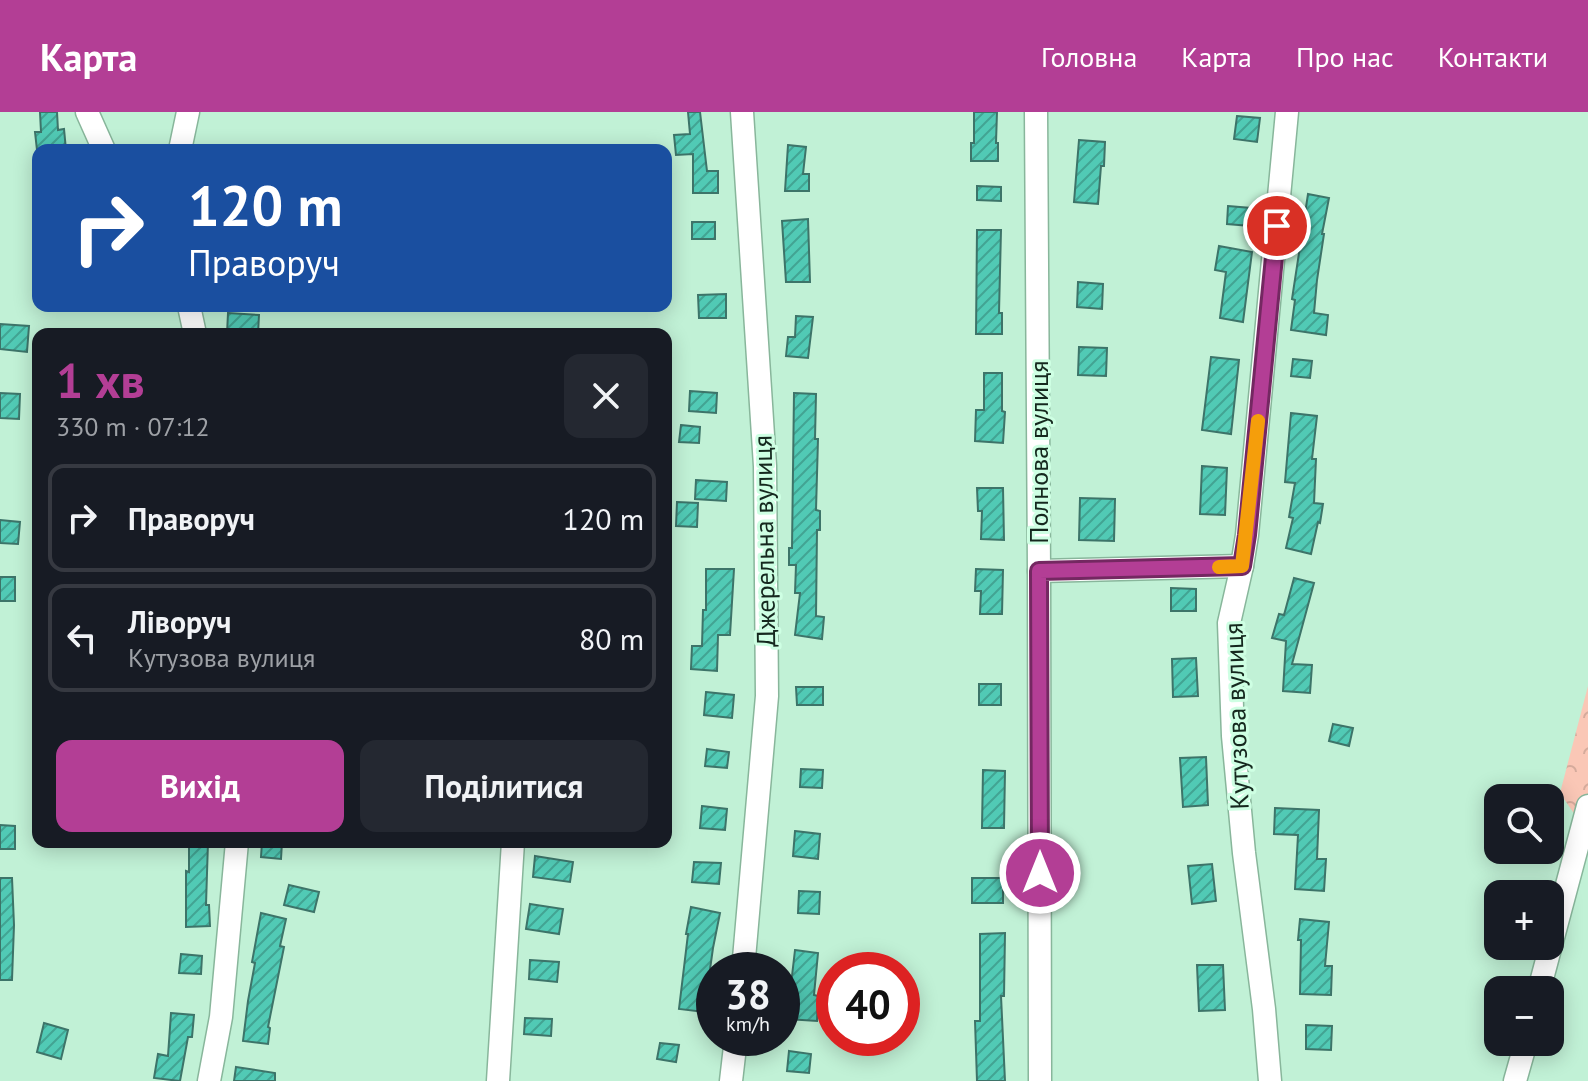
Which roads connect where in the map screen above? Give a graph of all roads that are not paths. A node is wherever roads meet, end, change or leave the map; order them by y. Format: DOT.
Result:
graph roads {
  1 [pos="87,112"];
  2 [pos="188,112"];
  3 [pos="742,112"];
  4 [pos="1036,112"];
  5 [pos="1287,112"];
  6 [pos="101,144"];
  7 [pos="181,144"];
  8 [pos="1242,566"];
  9 [pos="1039,571"];
  10 [pos="1588,806"];
  11 [pos="236,848"];
  12 [pos="513,848"];
  13 [pos="744,952"];
  14 [pos="1543,976"];
  15 [pos="734,1056"];
  16 [pos="1522,1056"];
  17 [pos="209,1081"];
  18 [pos="498,1081"];
  19 [pos="731,1081"];
  20 [pos="1040,1081"];
  21 [pos="1270,1081"];
  22 [pos="1515,1081"];
  1 -- 6 [label="street"];
  2 -- 7 [label="street"];
  3 -- 13 [label="street, Джерельна вулиця"];
  4 -- 9 [label="street, Полнова вулиця"];
  5 -- 8 [label="street, Кутузова вулиця"];
  8 -- 9 [label="street"];
  8 -- 21 [label="street, Кутузова вулиця"];
  9 -- 20 [label="street, Полнова вулиця"];
  10 -- 14 [label="street"];
  11 -- 17 [label="street"];
  12 -- 18 [label="street"];
  15 -- 19 [label="street"];
  16 -- 22 [label="street"];
}
